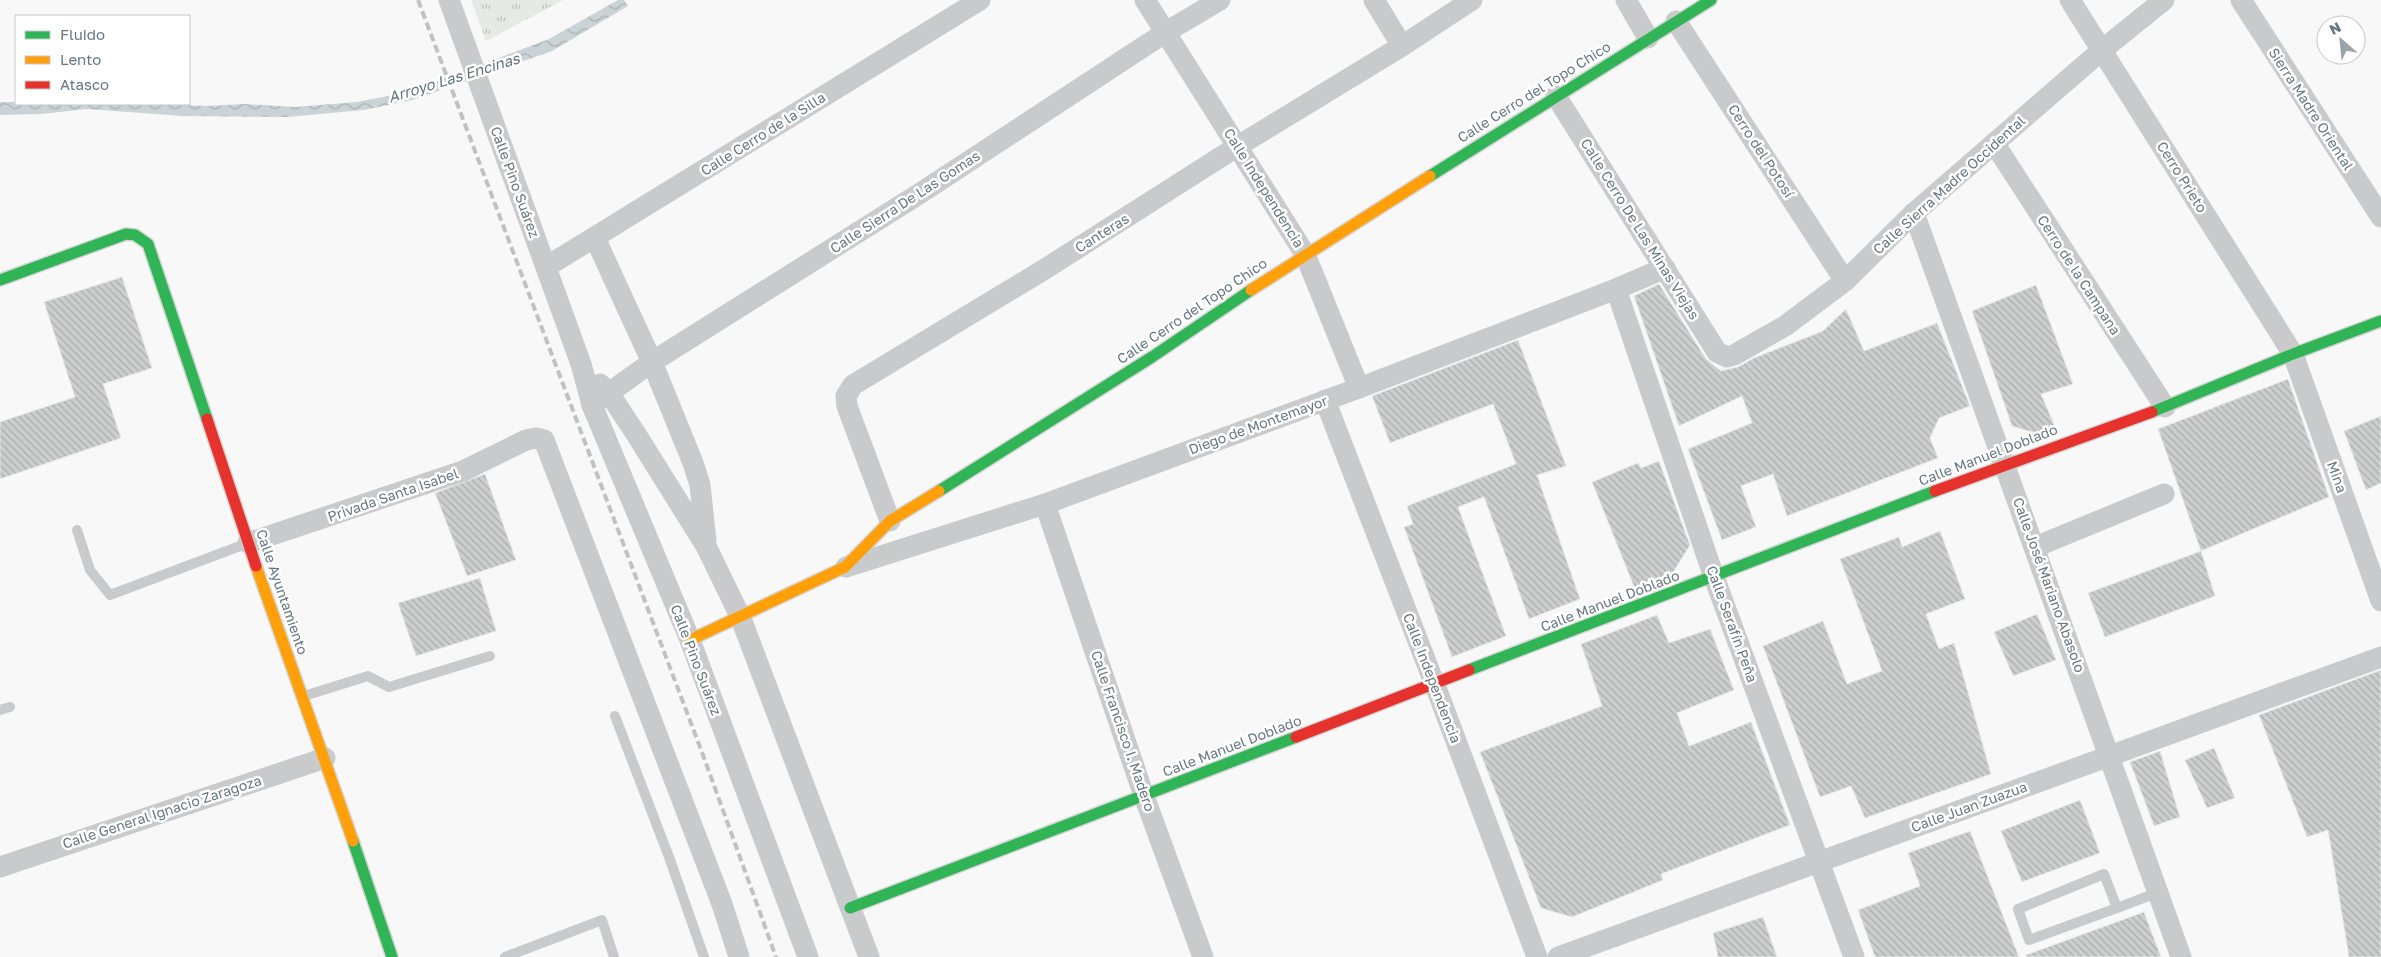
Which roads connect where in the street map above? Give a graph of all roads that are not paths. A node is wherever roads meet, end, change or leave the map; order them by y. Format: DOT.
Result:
graph roads {
  1 [pos="449,0"];
  2 [pos="980,0"];
  3 [pos="1145,0"];
  4 [pos="1220,0"];
  5 [pos="1374,0"];
  6 [pos="1472,0"];
  7 [pos="1626,0"];
  8 [pos="1711,0"];
  9 [pos="2070,0"];
  10 [pos="2164,0"];
  11 [pos="2241,0"];
  12 [pos="1676,21"];
  13 [pos="1166,32"];
  14 [pos="1648,38"];
  15 [pos="1402,46"];
  16 [pos="2102,50"];
  17 [pos="1556,96"];
  18 [pos="1994,143"];
  19 [pos="1238,146"];
  20 [pos="1914,213"];
  21 [pos="2381,217"];
  22 [pos="596,238"];
  23 [pos="1305,254"];
  24 [pos="546,267"];
  25 [pos="1665,268"];
  26 [pos="0,280"];
  27 [pos="1845,281"];
  28 [pos="1616,289"];
  29 [pos="2381,321"];
  30 [pos="2293,354"];
  31 [pos="1727,357"];
  32 [pos="652,362"];
  33 [pos="1359,388"];
  34 [pos="600,399"];
  35 [pos="1325,400"];
  36 [pos="2164,407"];
  37 [pos="2005,464"];
  38 [pos="2164,494"];
  39 [pos="1045,504"];
  40 [pos="890,521"];
  41 [pos="77,530"];
  42 [pos="248,543"];
  43 [pos="706,546"];
  44 [pos="2035,547"];
  45 [pos="846,567"];
  46 [pos="1714,577"];
  47 [pos="2381,600"];
  48 [pos="740,616"];
  49 [pos="690,640"];
  50 [pos="490,656"];
  51 [pos="2381,657"];
  52 [pos="1435,684"];
  53 [pos="303,696"];
  54 [pos="615,716"];
  55 [pos="2111,757"];
  56 [pos="325,758"];
  57 [pos="1144,796"];
  58 [pos="1818,860"];
  59 [pos="0,867"];
  60 [pos="2159,892"];
  61 [pos="850,908"];
  62 [pos="2117,908"];
  63 [pos="392,957"];
  64 [pos="505,957"];
  65 [pos="614,957"];
  66 [pos="704,957"];
  67 [pos="739,957"];
  68 [pos="808,957"];
  69 [pos="869,957"];
  70 [pos="1203,957"];
  71 [pos="1537,957"];
  72 [pos="1558,957"];
  73 [pos="1854,957"];
  74 [pos="2181,957"];
  1 -- 24 [label="street, Calle Pino Suárez"];
  2 -- 22 [label="street, Calle Cerro de la Silla"];
  3 -- 13 [label="street, Calle Independencia"];
  4 -- 13 [label="street, Calle Sierra De Las Gomas"];
  5 -- 15 [label="street"];
  6 -- 15 [label="street, Canteras"];
  7 -- 14 [label="street"];
  8 -- 12 [label="street, Calle Cerro del Topo Chico"];
  9 -- 16 [label="street, Cerro Prieto"];
  10 -- 16 [label="street, Calle Sierra Madre Occidental"];
  11 -- 21 [label="street, Sierra Madre Oriental"];
  12 -- 14 [label="street, Calle Cerro del Topo Chico"];
  12 -- 27 [label="street, Cerro del Potosí"];
  13 -- 19 [label="street, Calle Independencia"];
  13 -- 32 [label="street, Calle Sierra De Las Gomas"];
  14 -- 17 [label="street, Calle Cerro del Topo Chico"];
  15 -- 19 [label="street, Canteras"];
  16 -- 18 [label="street, Calle Sierra Madre Occidental"];
  16 -- 30 [label="street, Cerro Prieto"];
  17 -- 23 [label="street, Calle Cerro del Topo Chico"];
  17 -- 25 [label="street, Calle Cerro De Las Minas Viejas"];
  18 -- 20 [label="street, Calle Sierra Madre Occidental"];
  18 -- 36 [label="street, Cerro de la Campana"];
  19 -- 23 [label="street, Calle Independencia"];
  19 -- 40 [label="street, Canteras"];
  20 -- 27 [label="street, Calle Sierra Madre Occidental"];
  20 -- 37 [label="street, Calle José Mariano Abasolo"];
  22 -- 24 [label="street, Calle Cerro de la Silla"];
  22 -- 32 [label="street, Calle Pino Suárez"];
  23 -- 33 [label="street, Calle Independencia"];
  23 -- 40 [label="street, Calle Cerro del Topo Chico"];
  24 -- 34 [label="street, Calle Pino Suárez"];
  25 -- 28 [label="street, Diego de Montemayor"];
  25 -- 31 [label="street, Calle Cerro De Las Minas Viejas"];
  26 -- 42 [label="street, Calle Ayuntamiento"];
  27 -- 31 [label="street, Calle Sierra Madre Occidental"];
  28 -- 33 [label="street, Diego de Montemayor"];
  28 -- 46 [label="street, Calle Serafín Peña"];
  29 -- 30 [label="street, Calle Manuel Doblado"];
  30 -- 36 [label="street, Calle Manuel Doblado"];
  30 -- 47 [label="street, Mina"];
  32 -- 34 [label="street, Calle Sierra De Las Gomas"];
  32 -- 43 [label="street, Calle Pino Suárez"];
  33 -- 35 [label="street, Diego de Montemayor"];
  34 -- 43 [label="street, Calle Pino Suárez"];
  34 -- 49 [label="street, Calle Pino Suárez"];
  35 -- 39 [label="street, Diego de Montemayor"];
  35 -- 52 [label="street, Calle Independencia"];
  36 -- 37 [label="street, Calle Manuel Doblado"];
  37 -- 44 [label="street, Calle José Mariano Abasolo"];
  37 -- 46 [label="street, Calle Manuel Doblado"];
  38 -- 44 [label="street"];
  39 -- 45 [label="street, Diego de Montemayor"];
  39 -- 57 [label="street, Calle Francisco I. Madero"];
  40 -- 45 [label="street, Calle Cerro del Topo Chico"];
  41 -- 42 [label="lane"];
  42 -- 53 [label="street, Calle Ayuntamiento"];
  42 -- 67 [label="street, Privada Santa Isabel"];
  43 -- 48 [label="street, Calle Pino Suárez"];
  44 -- 55 [label="street, Calle José Mariano Abasolo"];
  45 -- 48 [label="street, Calle Cerro del Topo Chico"];
  46 -- 52 [label="street, Calle Manuel Doblado"];
  46 -- 58 [label="street, Calle Serafín Peña"];
  48 -- 49 [label="street, Calle Cerro del Topo Chico"];
  48 -- 61 [label="street, Calle Pino Suárez"];
  49 -- 68 [label="street, Calle Pino Suárez"];
  50 -- 53 [label="lane"];
  51 -- 55 [label="street, Calle Juan Zuazua"];
  52 -- 57 [label="street, Calle Manuel Doblado"];
  52 -- 71 [label="street, Calle Independencia"];
  53 -- 56 [label="street, Calle Ayuntamiento"];
  54 -- 66 [label="lane"];
  55 -- 58 [label="street, Calle Juan Zuazua"];
  55 -- 60 [label="street, Calle José Mariano Abasolo"];
  56 -- 59 [label="street, Calle General Ignacio Zaragoza"];
  56 -- 63 [label="street, Calle Ayuntamiento"];
  57 -- 61 [label="street, Calle Manuel Doblado"];
  57 -- 70 [label="street, Calle Francisco I. Madero"];
  58 -- 72 [label="street, Calle Juan Zuazua"];
  58 -- 73 [label="street, Calle Serafín Peña"];
  60 -- 62 [label="lane"];
  60 -- 74 [label="street, Calle José Mariano Abasolo"];
  61 -- 69 [label="street, Calle Pino Suárez"];
  62 -- 62 [label="lane"];
  64 -- 65 [label="lane"];
}
